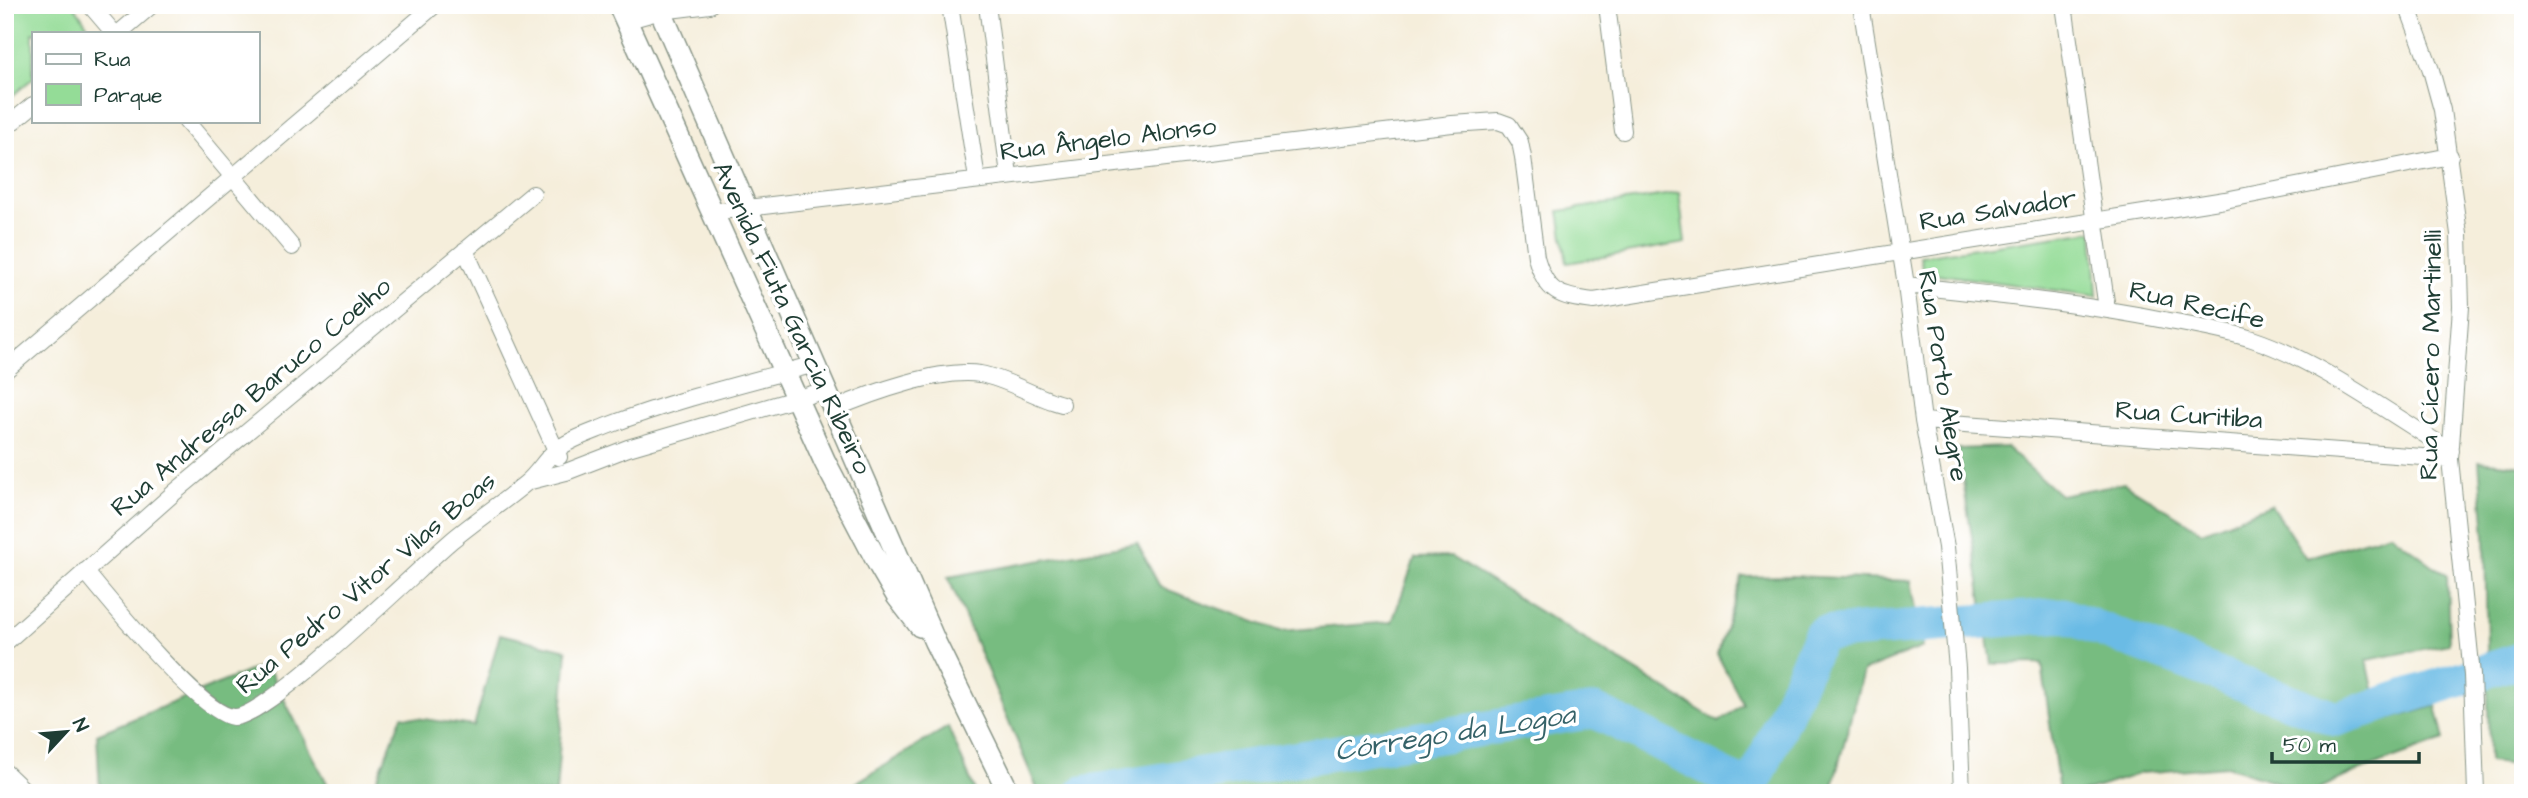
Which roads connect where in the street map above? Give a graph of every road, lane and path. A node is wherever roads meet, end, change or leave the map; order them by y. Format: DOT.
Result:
graph roads {
  1 [pos="89,5"];
  2 [pos="152,5"];
  3 [pos="435,5"];
  4 [pos="710,5"];
  5 [pos="950,5"];
  6 [pos="987,5"];
  7 [pos="1607,5"];
  8 [pos="1861,5"];
  9 [pos="2064,5"];
  10 [pos="2407,7"];
  11 [pos="659,8"];
  12 [pos="622,13"];
  13 [pos="116,32"];
  14 [pos="118,32"];
  15 [pos="32,106"];
  16 [pos="188,122"];
  17 [pos="5,128"];
  18 [pos="1623,131"];
  19 [pos="2450,156"];
  20 [pos="1009,175"];
  21 [pos="233,177"];
  22 [pos="977,179"];
  23 [pos="533,194"];
  24 [pos="747,209"];
  25 [pos="713,212"];
  26 [pos="2096,219"];
  27 [pos="292,247"];
  28 [pos="465,250"];
  29 [pos="1899,251"];
  30 [pos="1906,285"];
  31 [pos="1554,291"];
  32 [pos="2107,309"];
  33 [pos="815,365"];
  34 [pos="5,371"];
  35 [pos="783,373"];
  36 [pos="795,400"];
  37 [pos="830,400"];
  38 [pos="1062,404"];
  39 [pos="1923,421"];
  40 [pos="852,450"];
  41 [pos="555,451"];
  42 [pos="2450,455"];
  43 [pos="825,462"];
  44 [pos="566,472"];
  45 [pos="527,482"];
  46 [pos="85,571"];
  47 [pos="935,642"];
  48 [pos="5,643"];
  49 [pos="5,772"];
  50 [pos="27,793"];
  51 [pos="1009,793"];
  52 [pos="1962,793"];
  53 [pos="2476,793"];
  1 -- 13 [label="street"];
  2 -- 14 [label="street"];
  3 -- 21 [label="street"];
  4 -- 11 [label="street"];
  5 -- 22 [label="street"];
  6 -- 20 [label="street"];
  7 -- 18 [label="street"];
  8 -- 29 [label="street, Rua Porto Alegre"];
  9 -- 26 [label="street"];
  10 -- 19 [label="street, Rua Cícero Martinelli"];
  11 -- 12 [label="street"];
  11 -- 24 [label="main road, Avenida Fiuta Garcia Ribeiro"];
  12 -- 25 [label="main road, Avenida Fiuta Garcia Ribeiro"];
  15 -- 17 [label="street"];
  16 -- 21 [label="street"];
  19 -- 26 [label="street, Rua Salvador"];
  19 -- 42 [label="street, Rua Cícero Martinelli"];
  20 -- 22 [label="street, Rua Ângelo Alonso"];
  20 -- 31 [label="street, Rua Ângelo Alonso"];
  21 -- 27 [label="street"];
  21 -- 34 [label="street"];
  22 -- 24 [label="street, Rua Ângelo Alonso"];
  23 -- 28 [label="street, Rua Andressa Baruco Coelho"];
  24 -- 25 [label="street, Rua Ângelo Alonso"];
  24 -- 33 [label="main road, Avenida Fiuta Garcia Ribeiro"];
  25 -- 35 [label="main road, Avenida Fiuta Garcia Ribeiro"];
  26 -- 29 [label="street, Rua Salvador"];
  26 -- 32 [label="street"];
  28 -- 41 [label="street"];
  28 -- 46 [label="street, Rua Andressa Baruco Coelho"];
  29 -- 30 [label="street, Rua Porto Alegre"];
  29 -- 31 [label="street, Rua Salvador"];
  30 -- 32 [label="street, Rua Recife"];
  30 -- 39 [label="street, Rua Porto Alegre"];
  32 -- 42 [label="street, Rua Recife"];
  33 -- 35 [label="street, Rua Pedro Vitor Vilas Boas"];
  33 -- 37 [label="main road, Avenida Fiuta Garcia Ribeiro"];
  35 -- 36 [label="main road, Avenida Fiuta Garcia Ribeiro"];
  35 -- 41 [label="street, Rua Pedro Vitor Vilas Boas"];
  36 -- 37 [label="street, Rua Pedro Vitor Vilas Boas"];
  36 -- 43 [label="main road, Avenida Fiuta Garcia Ribeiro"];
  36 -- 44 [label="street, Rua Pedro Vitor Vilas Boas"];
  37 -- 38 [label="street, Rua Pedro Vitor Vilas Boas"];
  37 -- 40 [label="main road, Avenida Fiuta Garcia Ribeiro"];
  39 -- 42 [label="street, Rua Curitiba"];
  39 -- 52 [label="street, Rua Porto Alegre"];
  40 -- 43 [label="main road"];
  40 -- 47 [label="main road, Avenida Fiuta Garcia Ribeiro"];
  41 -- 44 [label="street"];
  41 -- 45 [label="street, Rua Pedro Vitor Vilas Boas"];
  42 -- 53 [label="street, Rua Cícero Martinelli"];
  43 -- 47 [label="main road, Avenida Fiuta Garcia Ribeiro"];
  44 -- 45 [label="street, Rua Pedro Vitor Vilas Boas"];
  45 -- 46 [label="street, Rua Pedro Vitor Vilas Boas"];
  46 -- 48 [label="street, Rua Andressa Baruco Coelho"];
  47 -- 51 [label="main road, Avenida Fiuta Garcia Ribeiro"];
  49 -- 50 [label="street"];
}
